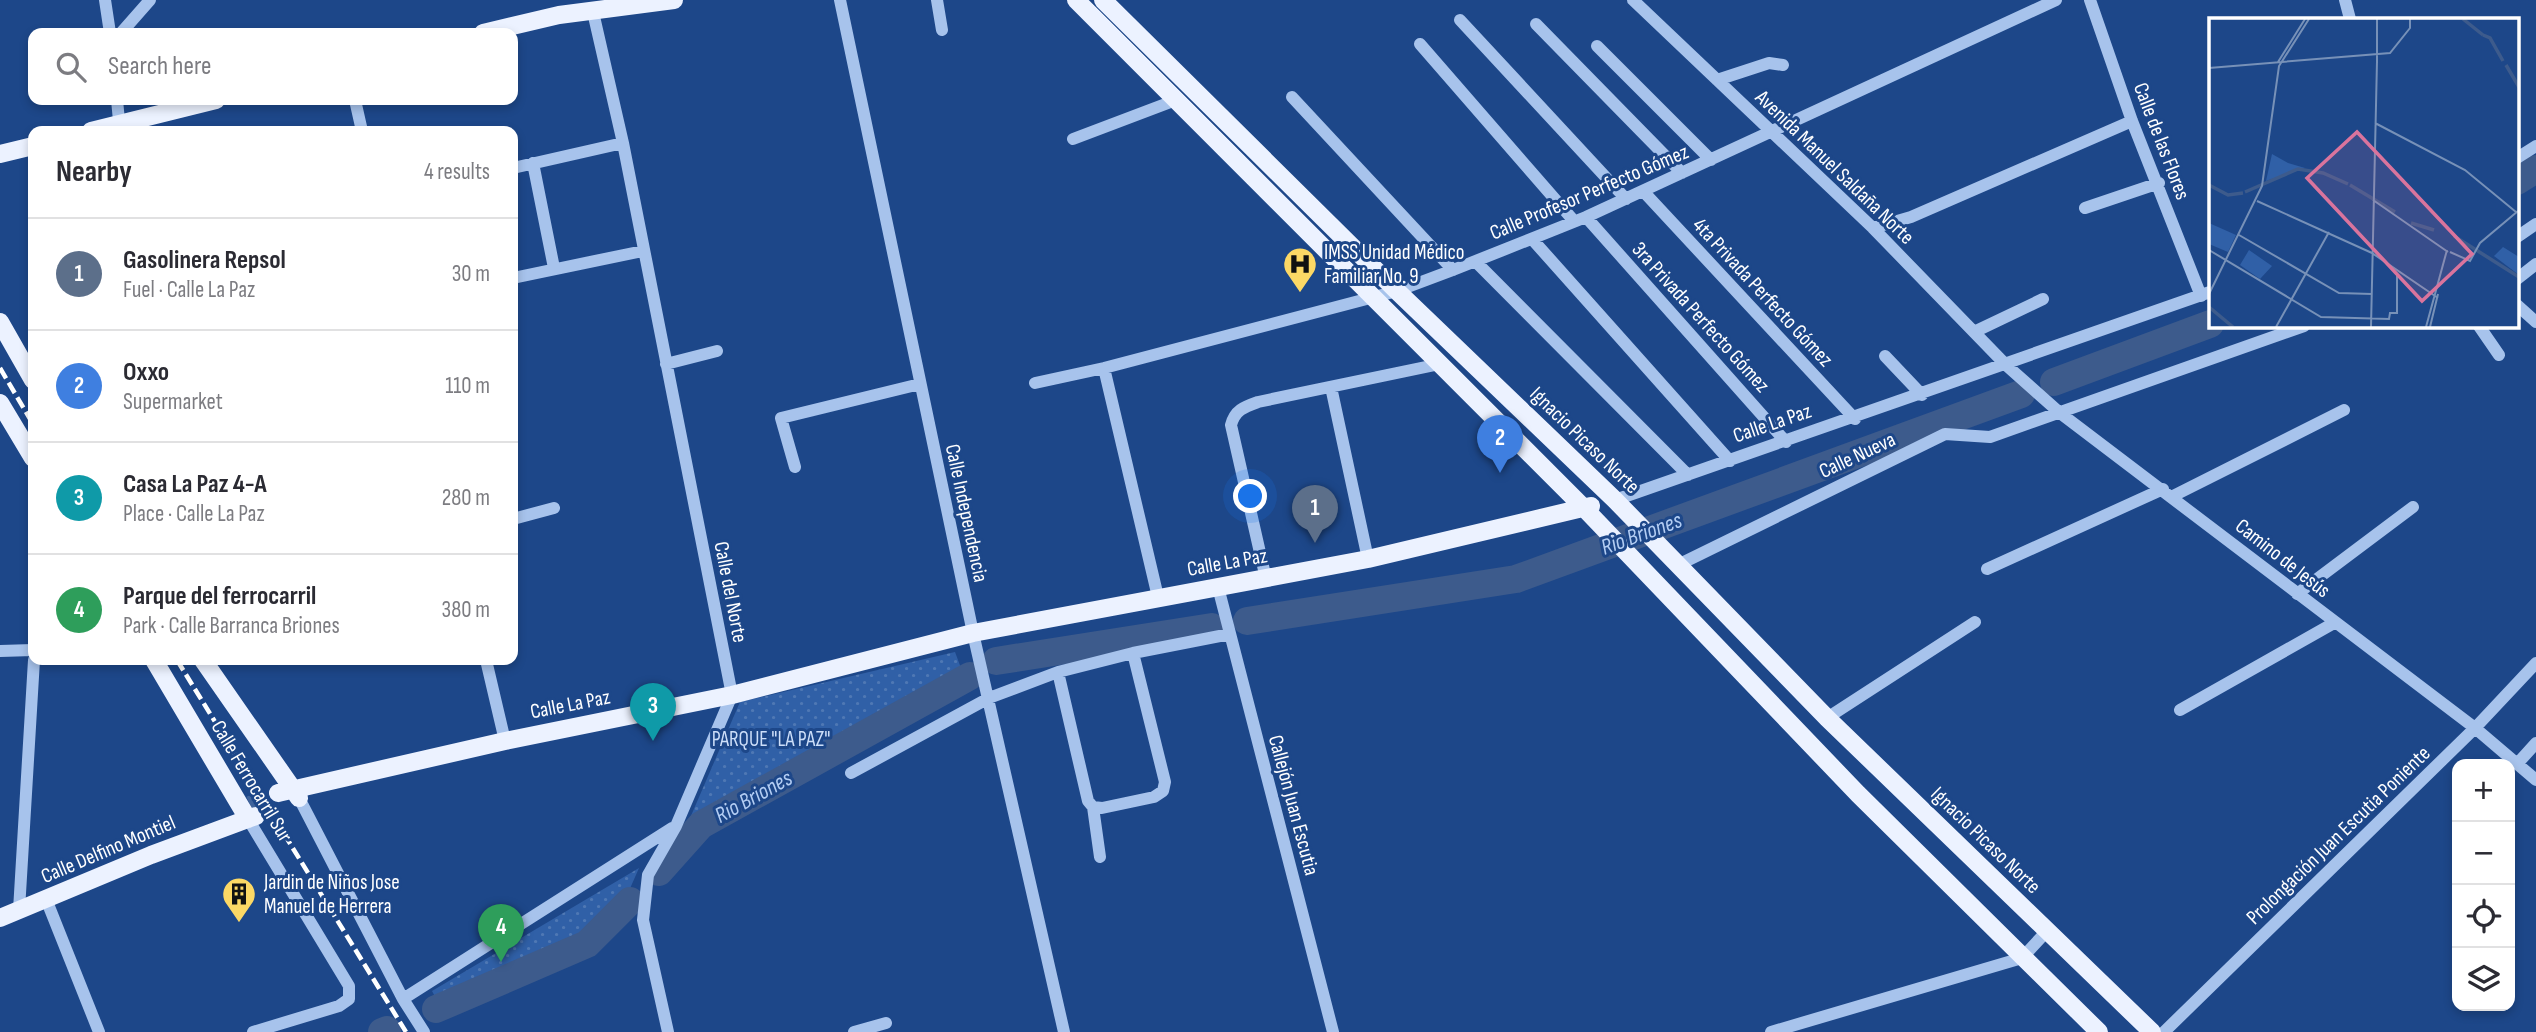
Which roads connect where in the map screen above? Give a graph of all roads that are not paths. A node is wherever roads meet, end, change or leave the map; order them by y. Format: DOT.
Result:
graph roads {
  1 [pos="105,0"];
  2 [pos="150,0"];
  3 [pos="544,0"];
  4 [pos="674,0"];
  5 [pos="840,0"];
  6 [pos="937,0"];
  7 [pos="1076,0"];
  8 [pos="1103,0"];
  9 [pos="1633,0"];
  10 [pos="2056,0"];
  11 [pos="2090,0"];
  12 [pos="2345,0"];
  13 [pos="593,12"];
  14 [pos="559,15"];
  15 [pos="2350,18"];
  16 [pos="1460,20"];
  17 [pos="1536,24"];
  18 [pos="109,28"];
  19 [pos="125,28"];
  20 [pos="504,28"];
  21 [pos="942,30"];
  22 [pos="1420,44"];
  23 [pos="1597,46"];
  24 [pos="1783,65"];
  25 [pos="1717,80"];
  26 [pos="1292,97"];
  27 [pos="1176,100"];
  28 [pos="117,105"];
  29 [pos="199,105"];
  30 [pos="356,105"];
  31 [pos="2132,121"];
  32 [pos="119,126"];
  33 [pos="126,126"];
  34 [pos="361,126"];
  35 [pos="1772,133"];
  36 [pos="1073,139"];
  37 [pos="623,143"];
  38 [pos="2536,146"];
  39 [pos="28,147"];
  40 [pos="0,154"];
  41 [pos="2518,157"];
  42 [pos="1711,160"];
  43 [pos="533,163"];
  44 [pos="518,167"];
  45 [pos="1682,173"];
  46 [pos="2159,183"];
  47 [pos="1643,191"];
  48 [pos="1626,199"];
  49 [pos="2085,208"];
  50 [pos="1580,219"];
  51 [pos="2536,224"];
  52 [pos="1872,228"];
  53 [pos="2518,236"];
  54 [pos="1532,239"];
  55 [pos="643,251"];
  56 [pos="1476,262"];
  57 [pos="2536,264"];
  58 [pos="554,268"];
  59 [pos="1453,271"];
  60 [pos="518,277"];
  61 [pos="2518,278"];
  62 [pos="1397,291"];
  63 [pos="2206,294"];
  64 [pos="1373,297"];
  65 [pos="2043,299"];
  66 [pos="2518,305"];
  67 [pos="0,322"];
  68 [pos="2536,323"];
  69 [pos="2301,327"];
  70 [pos="2480,327"];
  71 [pos="1974,332"];
  72 [pos="717,351"];
  73 [pos="2499,355"];
  74 [pos="1885,356"];
  75 [pos="666,364"];
  76 [pos="1440,364"];
  77 [pos="2006,365"];
  78 [pos="1104,368"];
  79 [pos="28,371"];
  80 [pos="1035,383"];
  81 [pos="920,384"];
  82 [pos="1331,387"];
  83 [pos="1922,395"];
  84 [pos="0,403"];
  85 [pos="2344,410"];
  86 [pos="2060,413"];
  87 [pos="1855,419"];
  88 [pos="1786,442"];
  89 [pos="28,450"];
  90 [pos="1730,461"];
  91 [pos="795,467"];
  92 [pos="1688,475"];
  93 [pos="2168,493"];
  94 [pos="1615,500"];
  95 [pos="2413,507"];
  96 [pos="554,508"];
  97 [pos="1584,508"];
  98 [pos="518,518"];
  99 [pos="1368,559"];
  100 [pos="1678,565"];
  101 [pos="1987,569"];
  102 [pos="1266,579"];
  103 [pos="1218,587"];
  104 [pos="2297,594"];
  105 [pos="1158,597"];
  106 [pos="1975,622"];
  107 [pos="2334,623"];
  108 [pos="973,633"];
  109 [pos="1230,634"];
  110 [pos="28,650"];
  111 [pos="0,651"];
  112 [pos="1133,653"];
  113 [pos="2536,663"];
  114 [pos="34,665"];
  115 [pos="157,665"];
  116 [pos="206,665"];
  117 [pos="487,665"];
  118 [pos="1058,672"];
  119 [pos="732,695"];
  120 [pos="989,698"];
  121 [pos="2180,710"];
  122 [pos="1827,718"];
  123 [pos="2475,727"];
  124 [pos="505,740"];
  125 [pos="2536,743"];
  126 [pos="2517,764"];
  127 [pos="851,772"];
  128 [pos="2536,780"];
  129 [pos="293,794"];
  130 [pos="1093,807"];
  131 [pos="246,814"];
  132 [pos="676,826"];
  133 [pos="1100,857"];
  134 [pos="46,899"];
  135 [pos="19,910"];
  136 [pos="0,918"];
  137 [pos="2047,931"];
  138 [pos="2022,958"];
  139 [pos="403,999"];
  140 [pos="886,1023"];
  141 [pos="99,1032"];
  142 [pos="253,1032"];
  143 [pos="424,1032"];
  144 [pos="668,1032"];
  145 [pos="854,1032"];
  146 [pos="1064,1032"];
  147 [pos="1333,1032"];
  148 [pos="1771,1032"];
  149 [pos="2099,1032"];
  150 [pos="2152,1032"];
  151 [pos="2164,1032"];
  1 -- 18 [label="street"];
  2 -- 19 [label="street"];
  3 -- 14 [label="main road"];
  4 -- 13 [label="main road"];
  5 -- 81 [label="street, Calle Independencia"];
  6 -- 21 [label="street"];
  7 -- 27 [label="main road"];
  8 -- 62 [label="main road, Ignacio Picaso Norte"];
  9 -- 25 [label="street, Avenida Manuel Saldaña Norte"];
  10 -- 35 [label="street, Calle Profesor Perfecto Gómez"];
  11 -- 31 [label="street, Calle de las Flores"];
  12 -- 15 [label="street"];
  13 -- 14 [label="main road"];
  13 -- 37 [label="street, Calle del Norte"];
  14 -- 20 [label="main road"];
  16 -- 48 [label="street"];
  17 -- 45 [label="street"];
  22 -- 50 [label="street, 3ra Privada Perfecto Gómez"];
  23 -- 42 [label="street"];
  24 -- 25 [label="street"];
  25 -- 35 [label="street, Avenida Manuel Saldaña Norte"];
  26 -- 59 [label="street"];
  27 -- 36 [label="street"];
  27 -- 64 [label="main road"];
  28 -- 32 [label="street"];
  29 -- 33 [label="main road"];
  30 -- 34 [label="street"];
  31 -- 46 [label="street, Calle de las Flores"];
  31 -- 52 [label="street"];
  35 -- 42 [label="street, Calle Profesor Perfecto Gómez"];
  35 -- 52 [label="street, Avenida Manuel Saldaña Norte"];
  37 -- 43 [label="street"];
  37 -- 55 [label="street, Calle del Norte"];
  38 -- 41 [label="street"];
  39 -- 40 [label="main road"];
  42 -- 45 [label="street, Calle Profesor Perfecto Gómez"];
  43 -- 44 [label="street"];
  43 -- 58 [label="street"];
  45 -- 47 [label="street, Calle Profesor Perfecto Gómez"];
  46 -- 49 [label="street"];
  46 -- 63 [label="street, Calle de las Flores"];
  47 -- 48 [label="street, Calle Profesor Perfecto Gómez"];
  47 -- 87 [label="street, 4ta Privada Perfecto Gómez"];
  48 -- 50 [label="street, Calle Profesor Perfecto Gómez"];
  50 -- 54 [label="street, Calle Profesor Perfecto Gómez"];
  50 -- 88 [label="street, 3ra Privada Perfecto Gómez"];
  51 -- 53 [label="street"];
  52 -- 71 [label="street, Avenida Manuel Saldaña Norte"];
  54 -- 56 [label="street, Calle Profesor Perfecto Gómez"];
  54 -- 90 [label="street"];
  55 -- 58 [label="street"];
  55 -- 75 [label="street, Calle del Norte"];
  56 -- 59 [label="street, Calle Profesor Perfecto Gómez"];
  56 -- 92 [label="street"];
  57 -- 61 [label="street"];
  58 -- 60 [label="street"];
  59 -- 62 [label="street, Calle Profesor Perfecto Gómez"];
  62 -- 64 [label="street, Calle Profesor Perfecto Gómez"];
  62 -- 94 [label="main road, Ignacio Picaso Norte"];
  63 -- 77 [label="street, Calle La Paz"];
  64 -- 76 [label="main road"];
  64 -- 78 [label="street, Calle Profesor Perfecto Gómez"];
  65 -- 71 [label="street"];
  66 -- 68 [label="street"];
  67 -- 79 [label="main road"];
  69 -- 86 [label="street, Calle Nueva"];
  70 -- 73 [label="street"];
  71 -- 77 [label="street, Avenida Manuel Saldaña Norte"];
  72 -- 75 [label="street"];
  74 -- 83 [label="street"];
  75 -- 119 [label="street, Calle del Norte"];
  76 -- 82 [label="street"];
  76 -- 97 [label="main road"];
  77 -- 83 [label="street, Calle La Paz"];
  77 -- 86 [label="street, Camino de Jesús"];
  78 -- 80 [label="street, Calle Profesor Perfecto Gómez"];
  78 -- 105 [label="street"];
  81 -- 91 [label="street"];
  81 -- 108 [label="street, Calle Independencia"];
  82 -- 99 [label="street"];
  82 -- 102 [label="street"];
  83 -- 87 [label="street, Calle La Paz"];
  84 -- 89 [label="main road"];
  85 -- 93 [label="street"];
  86 -- 93 [label="street, Camino de Jesús"];
  86 -- 100 [label="street, Calle Nueva"];
  87 -- 88 [label="street, Calle La Paz"];
  88 -- 90 [label="street, Calle La Paz"];
  90 -- 92 [label="street, Calle La Paz"];
  92 -- 94 [label="street, Calle La Paz"];
  93 -- 101 [label="street"];
  93 -- 104 [label="street, Camino de Jesús"];
  94 -- 97 [label="main road, Calle La Paz"];
  94 -- 100 [label="main road, Ignacio Picaso Norte"];
  95 -- 104 [label="street"];
  96 -- 98 [label="street"];
  97 -- 99 [label="main road, Calle La Paz"];
  97 -- 138 [label="main road"];
  99 -- 102 [label="main road, Calle La Paz"];
  100 -- 122 [label="main road, Ignacio Picaso Norte"];
  102 -- 103 [label="main road, Calle La Paz"];
  103 -- 105 [label="main road, Calle La Paz"];
  103 -- 109 [label="street, Callejón Juan Escutia"];
  104 -- 107 [label="street, Camino de Jesús"];
  105 -- 108 [label="main road, Calle La Paz"];
  106 -- 122 [label="street"];
  107 -- 121 [label="street"];
  107 -- 123 [label="street, Camino de Jesús"];
  108 -- 119 [label="main road, Calle La Paz"];
  108 -- 120 [label="street, Calle Independencia"];
  109 -- 112 [label="street"];
  109 -- 147 [label="street, Callejón Juan Escutia"];
  110 -- 111 [label="street"];
  112 -- 118 [label="street"];
  112 -- 130 [label="street"];
  113 -- 123 [label="street, Prolongación Juan Escutia Poniente"];
  114 -- 135 [label="street"];
  115 -- 131 [label="main road, Calle Ferrocarril Sur"];
  116 -- 129 [label="main road"];
  117 -- 124 [label="street"];
  118 -- 120 [label="street"];
  118 -- 130 [label="street"];
  119 -- 124 [label="main road, Calle La Paz"];
  119 -- 132 [label="street"];
  120 -- 127 [label="street"];
  120 -- 146 [label="street, Calle Independencia"];
  122 -- 137 [label="main road, Ignacio Picaso Norte"];
  123 -- 126 [label="street, Camino de Jesús"];
  123 -- 151 [label="street, Prolongación Juan Escutia Poniente"];
  124 -- 129 [label="main road, Calle La Paz"];
  125 -- 126 [label="street"];
  126 -- 128 [label="street, Camino de Jesús"];
  129 -- 139 [label="street"];
  130 -- 133 [label="street"];
  131 -- 134 [label="main road, Calle Delfino Montiel"];
  131 -- 142 [label="street, Calle Ferrocarril Sur"];
  132 -- 139 [label="street"];
  132 -- 144 [label="street"];
  134 -- 135 [label="main road, Calle Delfino Montiel"];
  134 -- 141 [label="street"];
  135 -- 136 [label="main road, Calle Delfino Montiel"];
  137 -- 138 [label="street"];
  137 -- 150 [label="main road, Ignacio Picaso Norte"];
  138 -- 148 [label="street"];
  138 -- 149 [label="main road"];
  139 -- 143 [label="street"];
  140 -- 145 [label="street"];
}
